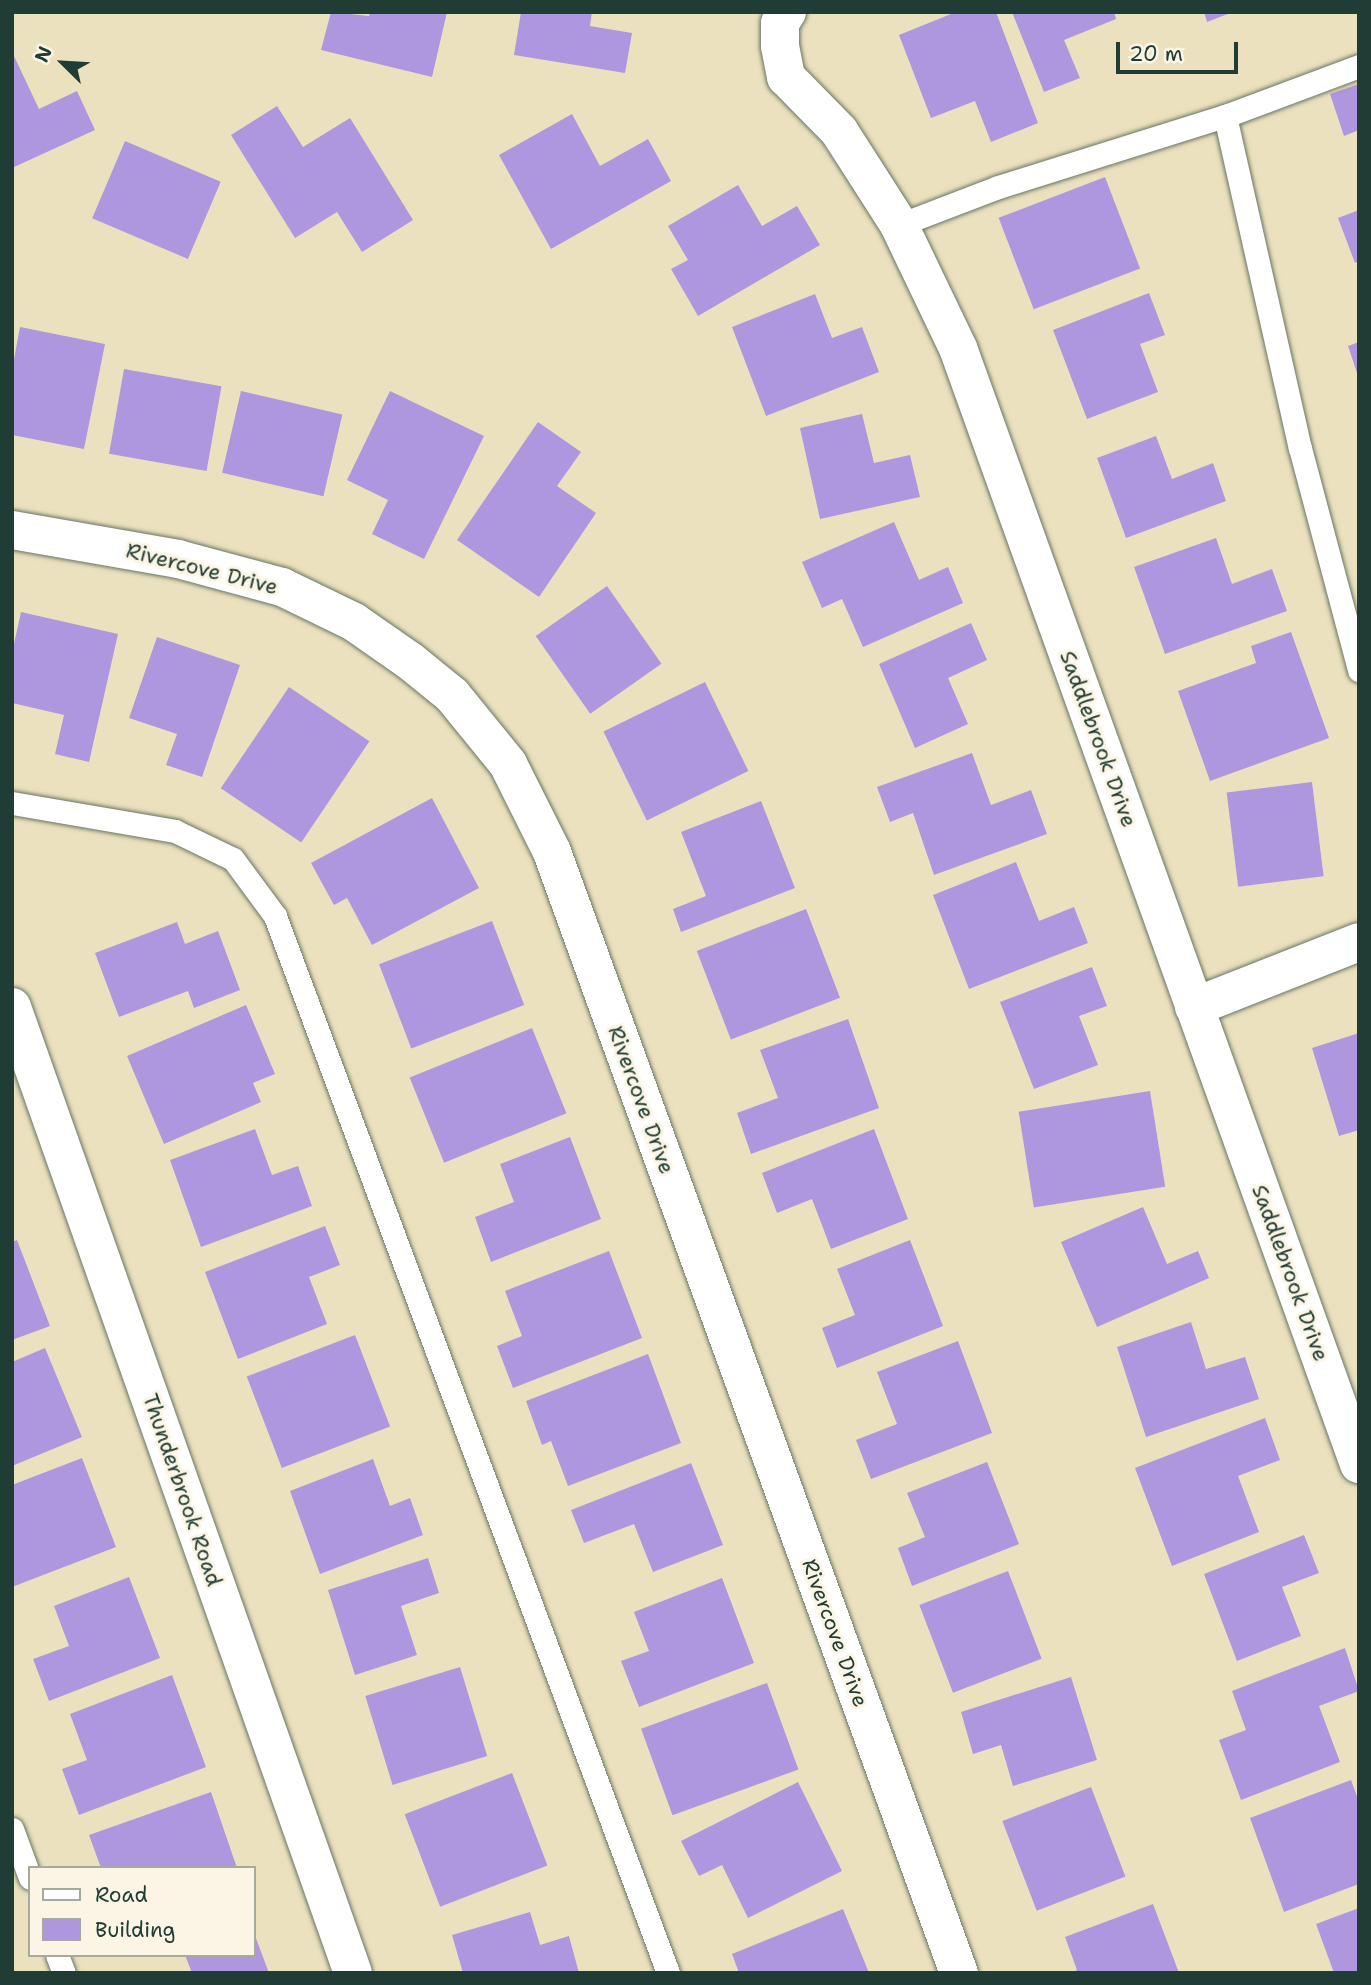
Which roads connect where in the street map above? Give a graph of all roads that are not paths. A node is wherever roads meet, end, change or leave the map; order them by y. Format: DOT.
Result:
graph roads {
  1 [pos="783,29"];
  2 [pos="1359,65"];
  3 [pos="1225,116"];
  4 [pos="899,225"];
  5 [pos="12,530"];
  6 [pos="1359,670"];
  7 [pos="12,803"];
  8 [pos="1359,942"];
  9 [pos="12,1007"];
  10 [pos="1194,1007"];
  11 [pos="1359,1464"];
  12 [pos="12,1829"];
  13 [pos="28,1873"];
  14 [pos="353,1973"];
  15 [pos="668,1973"];
  16 [pos="959,1973"];
  1 -- 4 [label="street, Saddlebrook Drive"];
  2 -- 3 [label="lane"];
  3 -- 4 [label="lane"];
  3 -- 6 [label="lane"];
  4 -- 10 [label="street, Saddlebrook Drive"];
  5 -- 16 [label="street, Rivercove Drive"];
  7 -- 15 [label="lane"];
  8 -- 10 [label="street"];
  9 -- 14 [label="street, Thunderbrook Road"];
  10 -- 11 [label="street, Saddlebrook Drive"];
  12 -- 13 [label="lane"];
}
